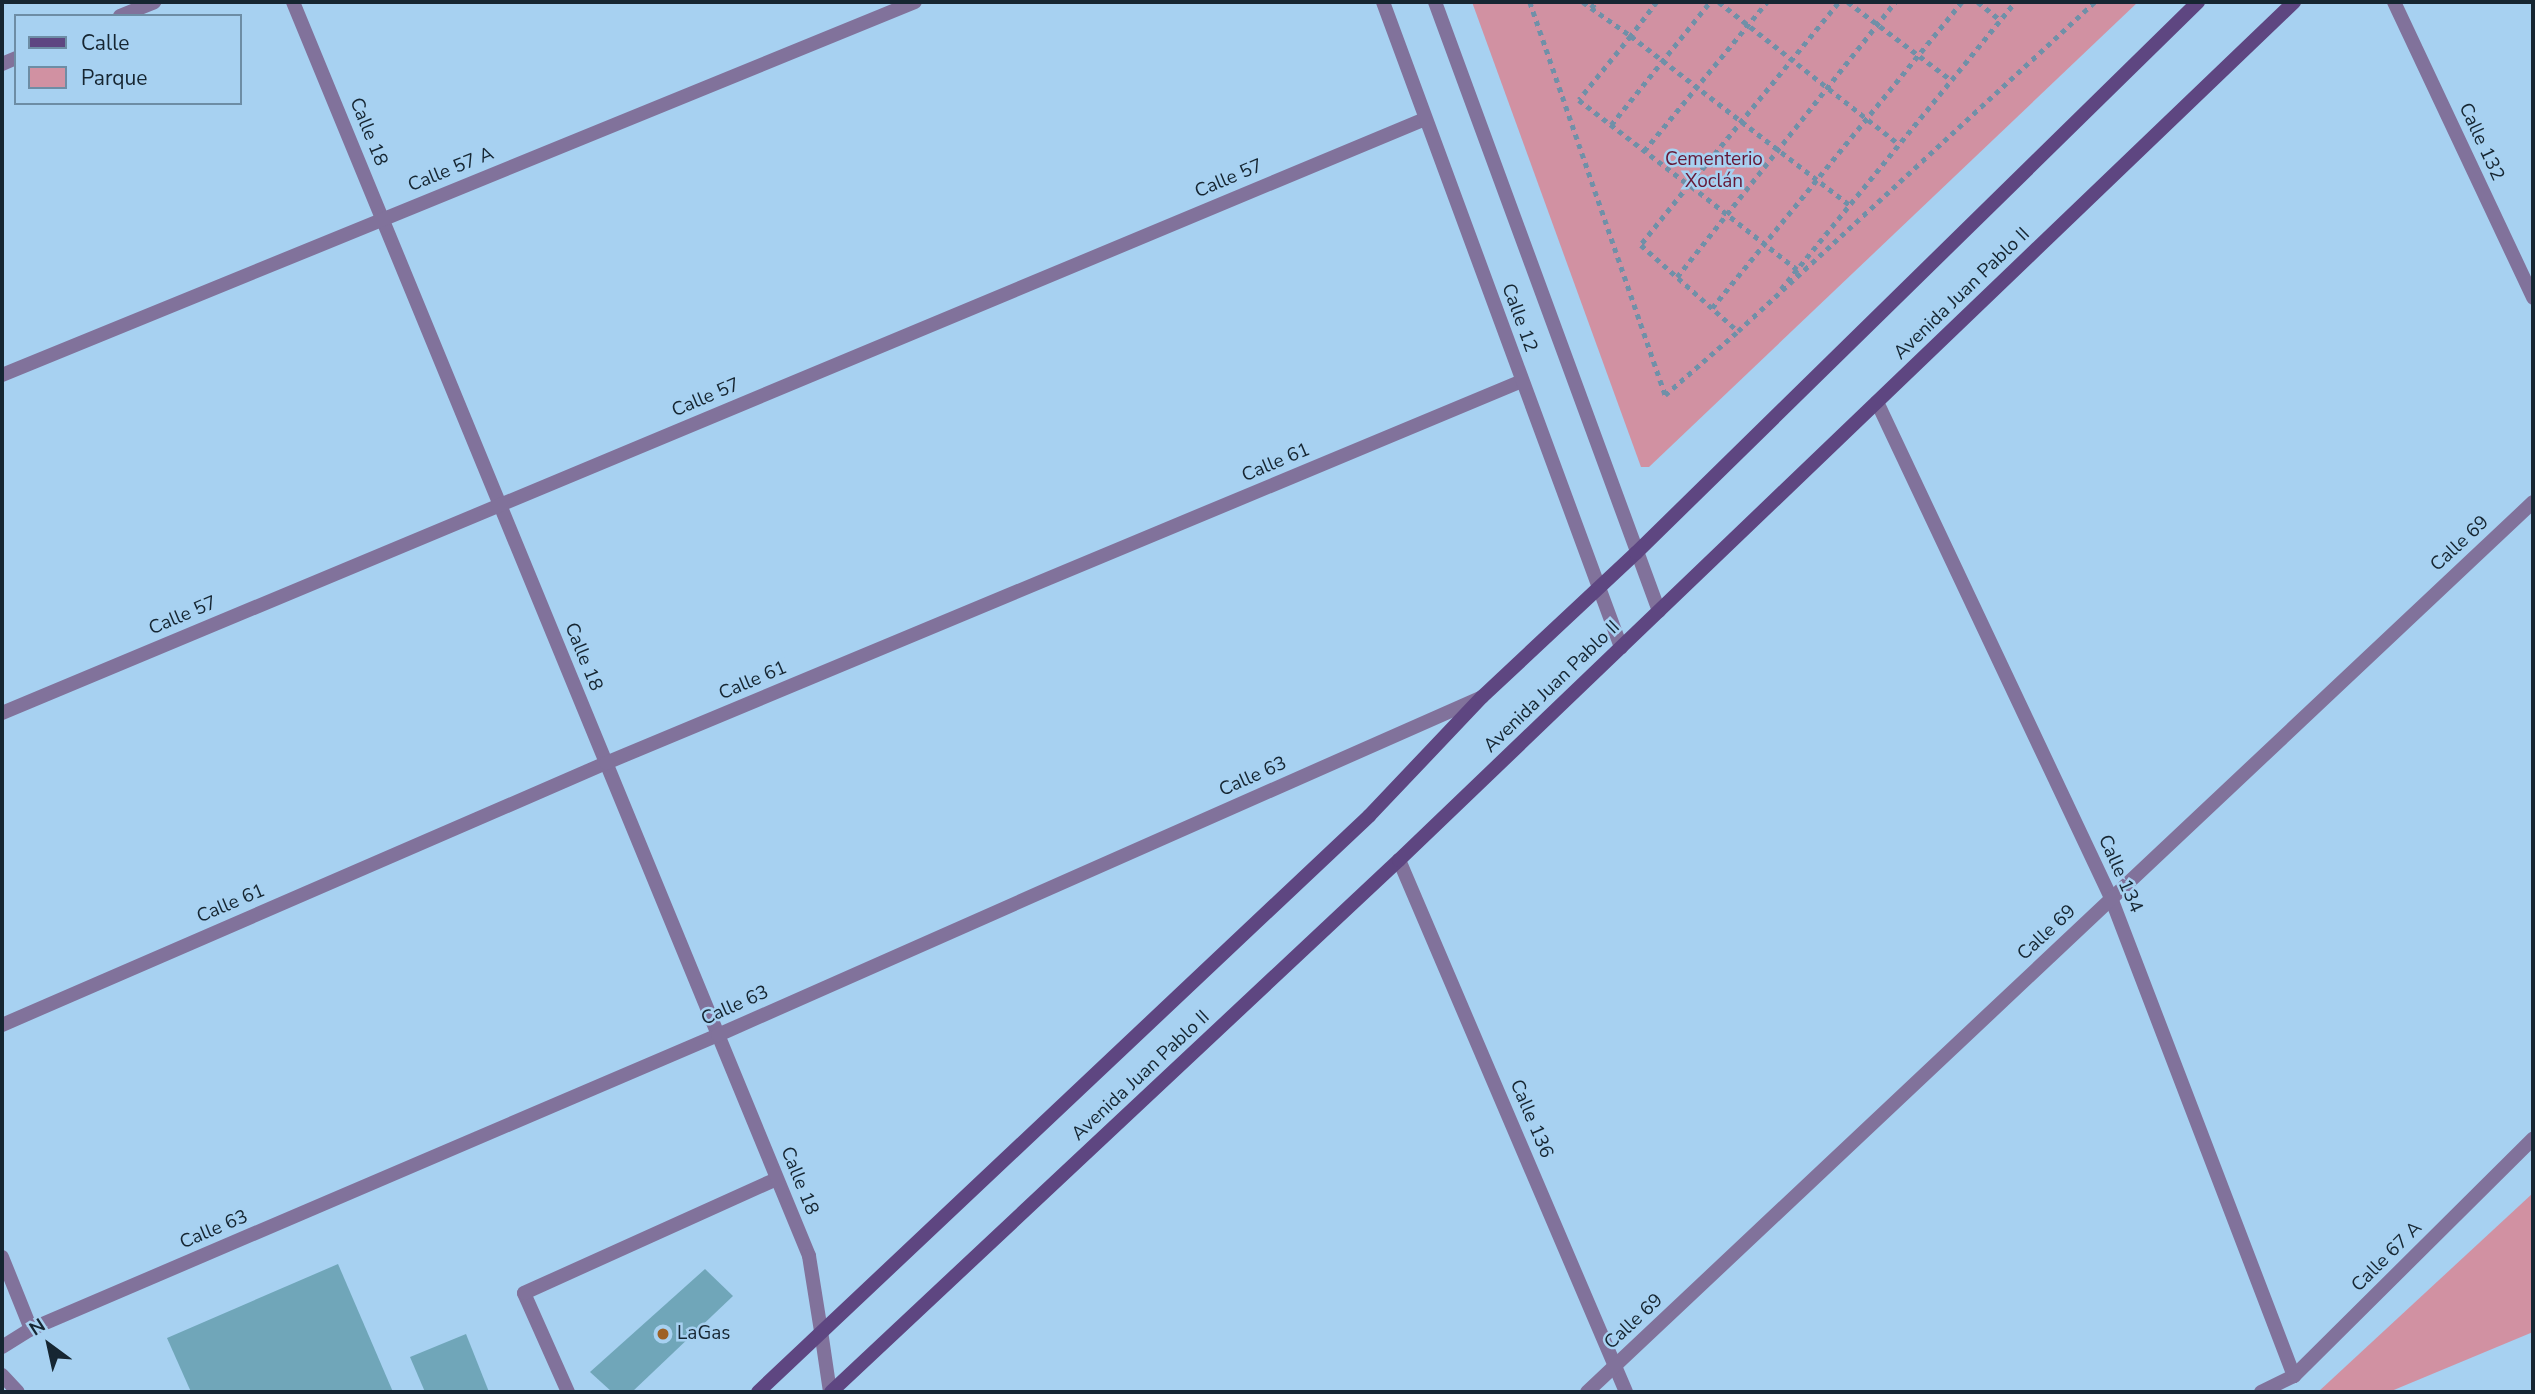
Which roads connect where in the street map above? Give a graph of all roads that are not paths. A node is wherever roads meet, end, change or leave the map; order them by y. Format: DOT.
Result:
graph roads {
  1 [pos="154,2"];
  2 [pos="293,2"];
  3 [pos="915,2"];
  4 [pos="1383,2"];
  5 [pos="1435,2"];
  6 [pos="2198,2"];
  7 [pos="2294,2"];
  8 [pos="2394,2"];
  9 [pos="125,14"];
  10 [pos="1426,119"];
  11 [pos="382,219"];
  12 [pos="2533,298"];
  13 [pos="2,375"];
  14 [pos="1522,382"];
  15 [pos="1877,402"];
  16 [pos="2533,502"];
  17 [pos="500,505"];
  18 [pos="1636,553"];
  19 [pos="1598,588"];
  20 [pos="1659,611"];
  21 [pos="1621,647"];
  22 [pos="1482,697"];
  23 [pos="2,713"];
  24 [pos="606,763"];
  25 [pos="1399,860"];
  26 [pos="2111,898"];
  27 [pos="2,1025"];
  28 [pos="718,1035"];
  29 [pos="2533,1139"];
  30 [pos="778,1179"];
  31 [pos="2,1257"];
  32 [pos="31,1329"];
  33 [pos="821,1331"];
  34 [pos="2,1347"];
  35 [pos="1615,1366"];
  36 [pos="2,1375"];
  37 [pos="2294,1376"];
  38 [pos="18,1392"];
  39 [pos="568,1392"];
  40 [pos="758,1392"];
  41 [pos="831,1392"];
  42 [pos="1587,1392"];
  43 [pos="1626,1392"];
  44 [pos="2261,1392"];
  1 -- 9 [label="street"];
  2 -- 11 [label="street, Calle 18"];
  3 -- 11 [label="street, Calle 57 A"];
  4 -- 10 [label="street, Calle 12"];
  5 -- 18 [label="street, Calle 12"];
  6 -- 18 [label="main road, Avenida Juan Pablo II"];
  7 -- 15 [label="main road, Avenida Juan Pablo II"];
  8 -- 12 [label="street, Calle 132"];
  10 -- 14 [label="street, Calle 12"];
  10 -- 17 [label="street, Calle 57"];
  11 -- 13 [label="street, Calle 57 A"];
  11 -- 17 [label="street, Calle 18"];
  14 -- 19 [label="street, Calle 12"];
  14 -- 24 [label="street, Calle 61"];
  15 -- 20 [label="main road, Avenida Juan Pablo II"];
  15 -- 26 [label="street, Calle 134"];
  16 -- 26 [label="street, Calle 69"];
  17 -- 23 [label="street, Calle 57"];
  17 -- 24 [label="street, Calle 18"];
  18 -- 19 [label="main road, Avenida Juan Pablo II"];
  18 -- 20 [label="street, Calle 12"];
  19 -- 21 [label="street, Calle 12"];
  19 -- 22 [label="main road, Avenida Juan Pablo II"];
  20 -- 21 [label="main road, Avenida Juan Pablo II"];
  21 -- 25 [label="main road, Avenida Juan Pablo II"];
  22 -- 28 [label="street, Calle 63"];
  22 -- 33 [label="main road, Avenida Juan Pablo II"];
  24 -- 27 [label="street, Calle 61"];
  24 -- 28 [label="street, Calle 18"];
  25 -- 35 [label="street, Calle 136"];
  25 -- 41 [label="main road, Avenida Juan Pablo II"];
  26 -- 35 [label="street, Calle 69"];
  26 -- 37 [label="street, Calle 134"];
  28 -- 30 [label="street, Calle 18"];
  28 -- 32 [label="street, Calle 63"];
  29 -- 37 [label="street, Calle 67 A"];
  30 -- 33 [label="street, Calle 18"];
  30 -- 39 [label="street"];
  31 -- 32 [label="street"];
  32 -- 34 [label="street, Calle 63"];
  33 -- 40 [label="main road, Avenida Juan Pablo II"];
  33 -- 41 [label="street, Calle 18"];
  35 -- 42 [label="street, Calle 69"];
  35 -- 43 [label="street, Calle 136"];
  36 -- 38 [label="street"];
  37 -- 44 [label="street, Calle 67 A"];
}
